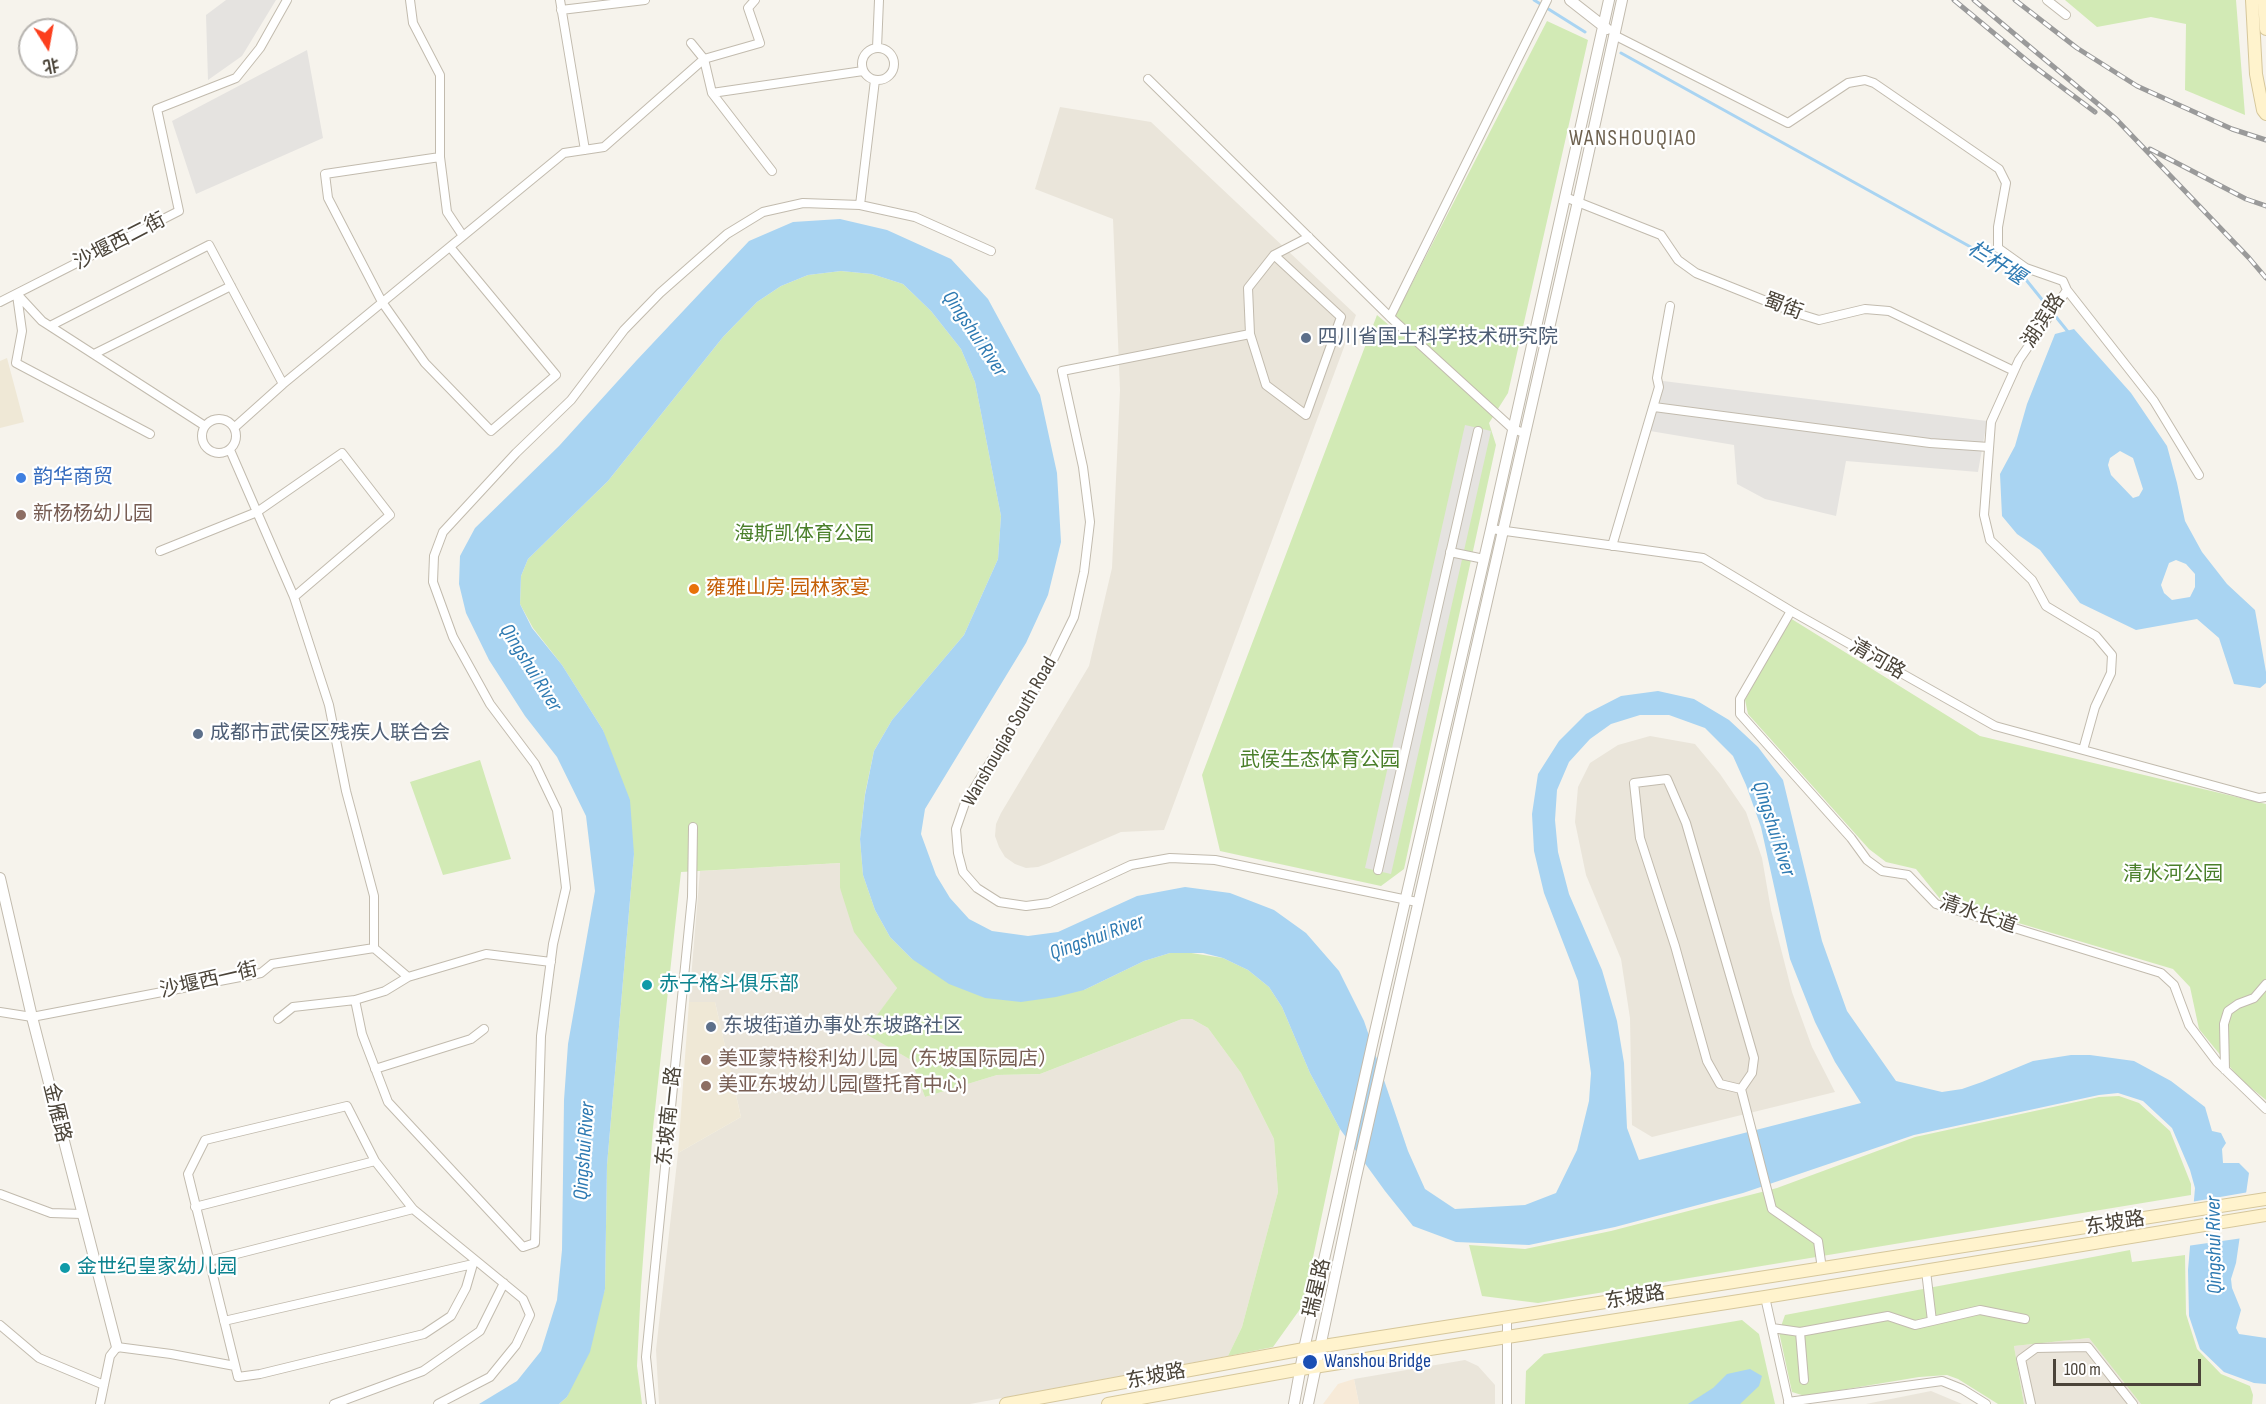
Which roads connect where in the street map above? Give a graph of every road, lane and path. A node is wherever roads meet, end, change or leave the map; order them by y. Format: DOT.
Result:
graph roads {
  1 [pos="287,0"];
  2 [pos="410,0"];
  3 [pos="560,0"];
  4 [pos="645,0"];
  5 [pos="754,0"];
  6 [pos="879,0"];
  7 [pos="1570,0"];
  8 [pos="1609,0"];
  9 [pos="1622,0"];
  10 [pos="2047,0"];
  11 [pos="2252,0"];
  12 [pos="1547,2"];
  13 [pos="2264,5"];
  14 [pos="561,10"];
  15 [pos="2066,15"];
  16 [pos="1604,27"];
  17 [pos="2266,28"];
  18 [pos="1614,35"];
  19 [pos="691,43"];
  20 [pos="877,48"];
  21 [pos="704,59"];
  22 [pos="863,71"];
  23 [pos="1148,79"];
  24 [pos="875,80"];
  25 [pos="712,93"];
  26 [pos="2266,114"];
  27 [pos="585,150"];
  28 [pos="440,157"];
  29 [pos="772,171"];
  30 [pos="1565,197"];
  31 [pos="1578,201"];
  32 [pos="860,206"];
  33 [pos="463,236"];
  34 [pos="1309,237"];
  35 [pos="450,247"];
  36 [pos="991,251"];
  37 [pos="1274,255"];
  38 [pos="231,286"];
  39 [pos="2067,291"];
  40 [pos="17,294"];
  41 [pos="0,302"];
  42 [pos="382,302"];
  43 [pos="1670,306"];
  44 [pos="1390,316"];
  45 [pos="50,326"];
  46 [pos="1250,334"];
  47 [pos="94,354"];
  48 [pos="2014,371"];
  49 [pos="283,384"];
  50 [pos="1654,407"];
  51 [pos="205,426"];
  52 [pos="234,427"];
  53 [pos="1513,429"];
  54 [pos="1478,431"];
  55 [pos="1524,433"];
  56 [pos="150,434"];
  57 [pos="1989,447"];
  58 [pos="230,450"];
  59 [pos="2199,475"];
  60 [pos="257,512"];
  61 [pos="1497,530"];
  62 [pos="1612,546"];
  63 [pos="160,550"];
  64 [pos="1450,552"];
  65 [pos="1484,559"];
  66 [pos="294,597"];
  67 [pos="1791,611"];
  68 [pos="2083,750"];
  69 [pos="2266,798"];
  70 [pos="693,827"];
  71 [pos="1378,870"];
  72 [pos="0,878"];
  73 [pos="1412,901"];
  74 [pos="374,948"];
  75 [pos="551,962"];
  76 [pos="408,977"];
  77 [pos="2266,984"];
  78 [pos="355,1000"];
  79 [pos="0,1012"];
  80 [pos="32,1017"];
  81 [pos="278,1019"];
  82 [pos="484,1029"];
  83 [pos="375,1069"];
  84 [pos="2225,1070"];
  85 [pos="1741,1089"];
  86 [pos="2266,1109"];
  87 [pos="375,1161"];
  88 [pos="0,1194"];
  89 [pos="2262,1199"];
  90 [pos="195,1207"];
  91 [pos="413,1209"];
  92 [pos="82,1214"];
  93 [pos="2265,1215"];
  94 [pos="208,1261"];
  95 [pos="1822,1269"];
  96 [pos="1926,1271"];
  97 [pos="504,1284"];
  98 [pos="1765,1297"];
  99 [pos="1507,1318"];
  100 [pos="2025,1319"];
  101 [pos="224,1321"];
  102 [pos="1932,1321"];
  103 [pos="0,1325"];
  104 [pos="1772,1328"];
  105 [pos="1800,1332"];
  106 [pos="1507,1337"];
  107 [pos="117,1347"];
  108 [pos="1320,1348"];
  109 [pos="1304,1349"];
  110 [pos="236,1366"];
  111 [pos="1316,1368"];
  112 [pos="1301,1370"];
  113 [pos="1804,1380"];
  114 [pos="104,1385"];
  115 [pos="1789,1403"];
  116 [pos="100,1404"];
  117 [pos="334,1404"];
  118 [pos="438,1404"];
  119 [pos="651,1404"];
  120 [pos="1005,1404"];
  121 [pos="1108,1404"];
  122 [pos="1294,1404"];
  123 [pos="1308,1404"];
  124 [pos="1507,1404"];
  125 [pos="1986,1404"];
  126 [pos="2031,1404"];
  127 [pos="2133,1404"];
  1 -- 40 [label="street, 沙堰西二街"];
  2 -- 28 [label="street"];
  3 -- 14 [label="street"];
  4 -- 14 [label="street"];
  5 -- 21 [label="street"];
  6 -- 20 [label="street"];
  7 -- 16 [label="street"];
  8 -- 16 [label="street"];
  9 -- 18 [label="street"];
  10 -- 15 [label="street"];
  11 -- 26 [label="main road"];
  12 -- 44 [label="street"];
  13 -- 17 [label="main road"];
  14 -- 27 [label="street"];
  16 -- 18 [label="street"];
  16 -- 30 [label="street"];
  18 -- 31 [label="street"];
  18 -- 39 [label="street, 湖滨路"];
  19 -- 21 [label="street"];
  20 -- 22 [label="street"];
  20 -- 24 [label="street"];
  21 -- 25 [label="street"];
  21 -- 27 [label="street"];
  22 -- 24 [label="street"];
  22 -- 25 [label="street"];
  23 -- 34 [label="street"];
  24 -- 32 [label="street"];
  25 -- 29 [label="street"];
  27 -- 33 [label="street"];
  28 -- 33 [label="street"];
  28 -- 42 [label="street"];
  30 -- 31 [label="street, 蜀街"];
  30 -- 53 [label="street"];
  31 -- 48 [label="street, 蜀街"];
  31 -- 55 [label="street"];
  32 -- 36 [label="street"];
  32 -- 75 [label="street"];
  33 -- 35 [label="street"];
  34 -- 37 [label="street"];
  34 -- 44 [label="street"];
  35 -- 42 [label="street"];
  35 -- 42 [label="street"];
  37 -- 46 [label="street"];
  37 -- 46 [label="street"];
  38 -- 45 [label="street"];
  38 -- 47 [label="street"];
  38 -- 49 [label="street"];
  39 -- 48 [label="street, 湖滨路"];
  39 -- 59 [label="street"];
  40 -- 41 [label="street, 沙堰西二街"];
  40 -- 45 [label="street"];
  40 -- 56 [label="street"];
  42 -- 49 [label="street"];
  43 -- 50 [label="street"];
  44 -- 53 [label="street"];
  45 -- 47 [label="street"];
  46 -- 73 [label="street, Wanshouqiao South Road"];
  47 -- 51 [label="street"];
  48 -- 57 [label="street, 湖滨路"];
  49 -- 52 [label="street"];
  50 -- 57 [label="street"];
  50 -- 62 [label="street"];
  51 -- 52 [label="street"];
  51 -- 58 [label="street"];
  52 -- 58 [label="street"];
  53 -- 55 [label="street"];
  53 -- 61 [label="street"];
  54 -- 64 [label="street"];
  55 -- 61 [label="street"];
  57 -- 68 [label="street, 湖滨路"];
  58 -- 60 [label="street"];
  60 -- 63 [label="street"];
  60 -- 66 [label="street"];
  60 -- 66 [label="street"];
  61 -- 62 [label="street, 清河路"];
  61 -- 65 [label="street"];
  61 -- 73 [label="street"];
  62 -- 67 [label="street, 清河路"];
  64 -- 65 [label="street"];
  64 -- 71 [label="street"];
  65 -- 73 [label="street"];
  66 -- 74 [label="street"];
  67 -- 68 [label="street, 清河路"];
  67 -- 84 [label="street, 清水长道"];
  68 -- 69 [label="street, 清河路"];
  70 -- 119 [label="street, 东坡南一路"];
  72 -- 80 [label="street, 金雁路"];
  73 -- 108 [label="street, 瑞星路"];
  73 -- 109 [label="street, 瑞星路"];
  74 -- 76 [label="street"];
  74 -- 80 [label="street, 沙堰西一街"];
  75 -- 76 [label="street"];
  75 -- 83 [label="street"];
  76 -- 78 [label="street"];
  77 -- 84 [label="street"];
  78 -- 81 [label="street"];
  78 -- 83 [label="street"];
  79 -- 80 [label="street, 沙堰西一街"];
  80 -- 92 [label="street, 金雁路"];
  82 -- 83 [label="street"];
  84 -- 86 [label="street, 清水长道"];
  85 -- 85 [label="street"];
  85 -- 95 [label="street"];
  87 -- 90 [label="street"];
  87 -- 90 [label="street"];
  87 -- 91 [label="street"];
  88 -- 92 [label="street"];
  89 -- 93 [label="main road"];
  89 -- 95 [label="main road, 东坡路"];
  90 -- 94 [label="street"];
  91 -- 94 [label="street"];
  91 -- 97 [label="street"];
  92 -- 107 [label="street, 金雁路"];
  93 -- 96 [label="main road, 东坡路"];
  94 -- 101 [label="street"];
  95 -- 99 [label="main road, 东坡路"];
  96 -- 98 [label="main road, 东坡路"];
  96 -- 102 [label="street"];
  97 -- 117 [label="street"];
  97 -- 118 [label="street"];
  98 -- 104 [label="street"];
  98 -- 106 [label="main road, 东坡路"];
  99 -- 106 [label="street"];
  99 -- 108 [label="main road, 东坡路"];
  100 -- 102 [label="street"];
  101 -- 110 [label="street"];
  101 -- 110 [label="street"];
  102 -- 105 [label="street"];
  103 -- 114 [label="street"];
  104 -- 105 [label="street"];
  104 -- 115 [label="street"];
  105 -- 113 [label="street"];
  106 -- 111 [label="main road, 东坡路"];
  106 -- 124 [label="street"];
  107 -- 110 [label="street"];
  107 -- 114 [label="street"];
  108 -- 109 [label="main road, 东坡路"];
  108 -- 111 [label="street, 瑞星路"];
  109 -- 112 [label="street, 瑞星路"];
  109 -- 120 [label="main road, 东坡路"];
  111 -- 112 [label="main road, 东坡路"];
  111 -- 123 [label="street, 瑞星路"];
  112 -- 121 [label="main road, 东坡路"];
  112 -- 122 [label="street, 瑞星路"];
  114 -- 116 [label="street"];
  115 -- 125 [label="street"];
  126 -- 127 [label="street"];
}
